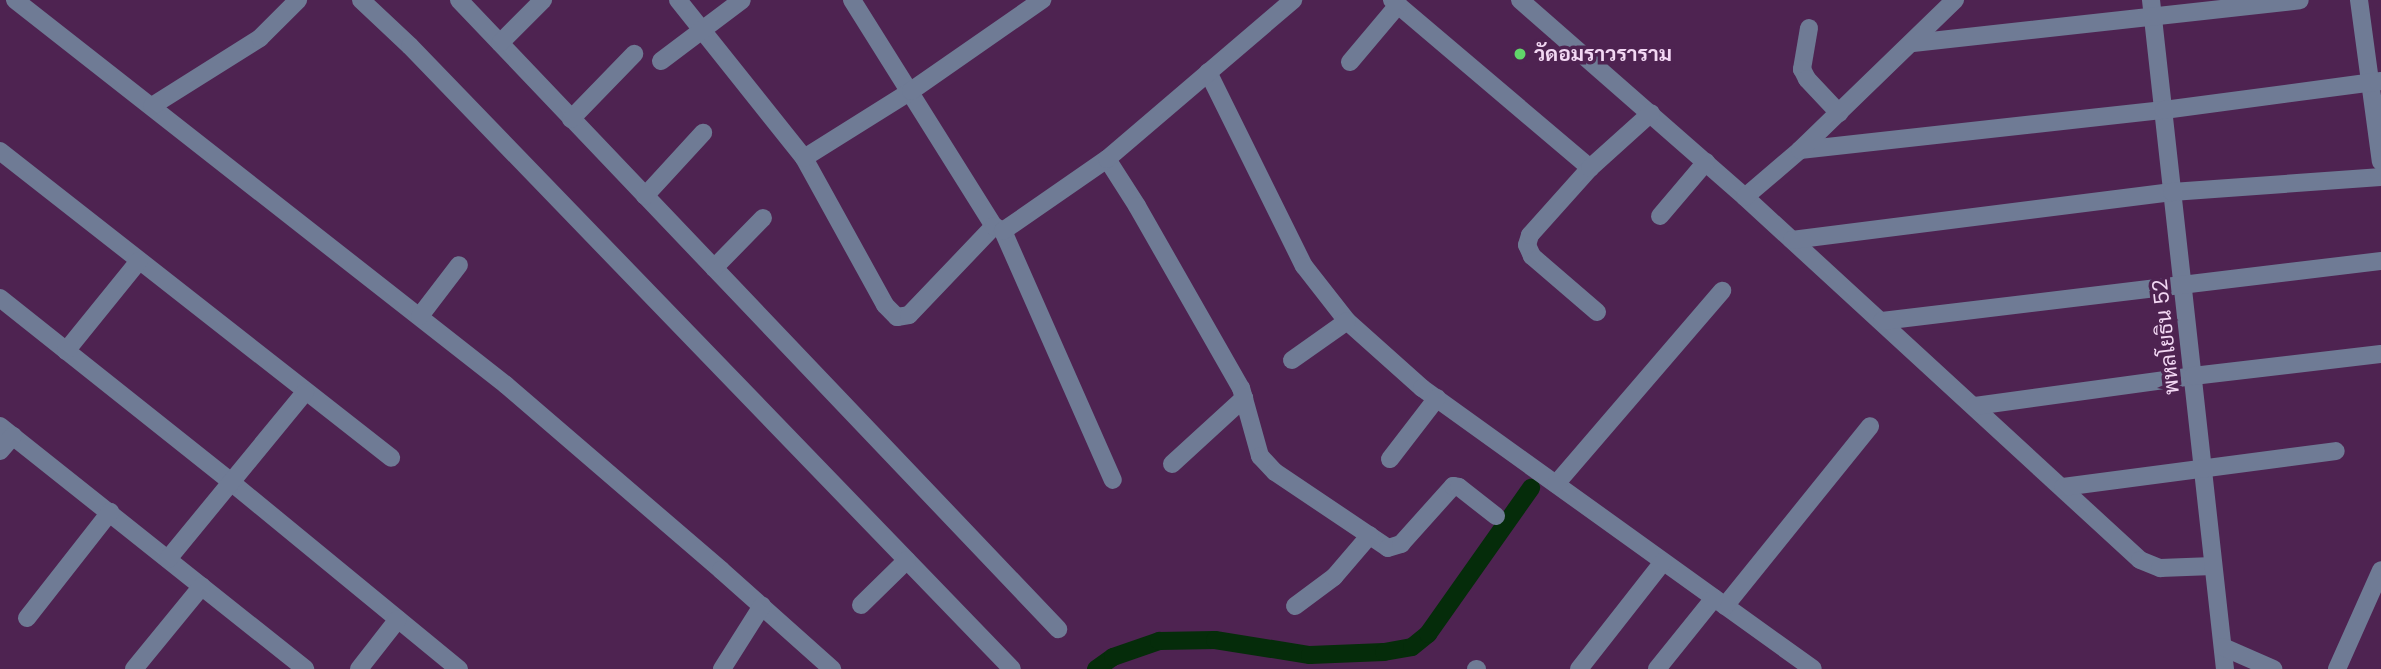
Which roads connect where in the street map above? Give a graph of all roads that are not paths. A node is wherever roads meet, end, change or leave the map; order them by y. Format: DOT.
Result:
graph roads {
  1 [pos="15,0"];
  2 [pos="298,0"];
  3 [pos="361,0"];
  4 [pos="458,0"];
  5 [pos="543,0"];
  6 [pos="678,0"];
  7 [pos="742,0"];
  8 [pos="852,0"];
  9 [pos="1042,0"];
  10 [pos="1520,0"];
  11 [pos="1955,0"];
  12 [pos="2151,0"];
  13 [pos="2300,0"];
  14 [pos="2359,0"];
  15 [pos="1284,2"];
  16 [pos="1395,3"];
  17 [pos="2153,18"];
  18 [pos="1809,28"];
  19 [pos="704,32"];
  20 [pos="500,43"];
  21 [pos="1913,43"];
  22 [pos="634,54"];
  23 [pos="661,61"];
  24 [pos="1350,62"];
  25 [pos="1208,72"];
  26 [pos="2376,82"];
  27 [pos="911,91"];
  28 [pos="152,106"];
  29 [pos="2164,110"];
  30 [pos="1651,113"];
  31 [pos="1839,113"];
  32 [pos="571,119"];
  33 [pos="703,133"];
  34 [pos="1800,150"];
  35 [pos="0,151"];
  36 [pos="804,158"];
  37 [pos="1107,159"];
  38 [pos="1706,162"];
  39 [pos="2381,162"];
  40 [pos="1590,168"];
  41 [pos="2381,177"];
  42 [pos="2172,192"];
  43 [pos="645,196"];
  44 [pos="1745,197"];
  45 [pos="1660,216"];
  46 [pos="764,218"];
  47 [pos="998,229"];
  48 [pos="1791,240"];
  49 [pos="139,261"];
  50 [pos="2381,261"];
  51 [pos="458,265"];
  52 [pos="714,268"];
  53 [pos="2183,284"];
  54 [pos="1721,291"];
  55 [pos="0,298"];
  56 [pos="1597,312"];
  57 [pos="420,316"];
  58 [pos="1347,321"];
  59 [pos="1882,321"];
  60 [pos="66,351"];
  61 [pos="2381,354"];
  62 [pos="1292,360"];
  63 [pos="2193,376"];
  64 [pos="305,392"];
  65 [pos="1244,398"];
  66 [pos="1437,398"];
  67 [pos="1975,406"];
  68 [pos="1870,426"];
  69 [pos="6,431"];
  70 [pos="0,451"];
  71 [pos="2336,451"];
  72 [pos="391,458"];
  73 [pos="1390,459"];
  74 [pos="1172,464"];
  75 [pos="2203,468"];
  76 [pos="1113,480"];
  77 [pos="231,482"];
  78 [pos="1556,484"];
  79 [pos="2063,487"];
  80 [pos="110,512"];
  81 [pos="1496,516"];
  82 [pos="1370,535"];
  83 [pos="168,559"];
  84 [pos="906,560"];
  85 [pos="1663,562"];
  86 [pos="2213,566"];
  87 [pos="2381,570"];
  88 [pos="202,586"];
  89 [pos="1720,602"];
  90 [pos="861,605"];
  91 [pos="762,606"];
  92 [pos="1295,606"];
  93 [pos="27,618"];
  94 [pos="397,619"];
  95 [pos="1058,629"];
  96 [pos="2223,647"];
  97 [pos="294,666"];
  98 [pos="134,669"];
  99 [pos="359,669"];
  100 [pos="459,669"];
  101 [pos="722,669"];
  102 [pos="832,669"];
  103 [pos="1012,669"];
  104 [pos="1579,669"];
  105 [pos="1657,669"];
  106 [pos="1813,669"];
  107 [pos="2225,669"];
  108 [pos="2273,669"];
  109 [pos="2337,669"];
  1 -- 28 [label="street"];
  2 -- 28 [label="street"];
  3 -- 84 [label="street"];
  4 -- 20 [label="street"];
  5 -- 20 [label="street"];
  6 -- 19 [label="street"];
  7 -- 19 [label="street"];
  8 -- 27 [label="street"];
  9 -- 27 [label="street"];
  10 -- 30 [label="street"];
  11 -- 21 [label="street"];
  12 -- 17 [label="street, พหลโยธิน 52"];
  13 -- 17 [label="street"];
  14 -- 26 [label="street"];
  15 -- 25 [label="street"];
  16 -- 24 [label="street"];
  16 -- 40 [label="street"];
  17 -- 21 [label="street"];
  17 -- 29 [label="street, พหลโยธิน 52"];
  18 -- 31 [label="street"];
  19 -- 23 [label="street"];
  19 -- 36 [label="street"];
  20 -- 32 [label="street"];
  21 -- 31 [label="street"];
  22 -- 32 [label="street"];
  25 -- 37 [label="street"];
  25 -- 58 [label="street"];
  26 -- 29 [label="street"];
  26 -- 39 [label="street"];
  27 -- 36 [label="street"];
  27 -- 47 [label="street"];
  28 -- 57 [label="street"];
  29 -- 34 [label="street"];
  29 -- 42 [label="street, พหลโยธิน 52"];
  30 -- 38 [label="street"];
  30 -- 40 [label="street"];
  31 -- 34 [label="street"];
  32 -- 43 [label="street"];
  33 -- 43 [label="street"];
  34 -- 44 [label="street"];
  35 -- 49 [label="street"];
  36 -- 47 [label="street"];
  37 -- 47 [label="street"];
  37 -- 65 [label="street"];
  38 -- 44 [label="street"];
  38 -- 45 [label="street"];
  40 -- 56 [label="street"];
  41 -- 42 [label="street"];
  42 -- 48 [label="street"];
  42 -- 53 [label="street, พหลโยธิน 52"];
  43 -- 52 [label="street"];
  44 -- 48 [label="street"];
  46 -- 52 [label="street"];
  47 -- 76 [label="street"];
  48 -- 59 [label="street"];
  49 -- 60 [label="street"];
  49 -- 64 [label="street"];
  50 -- 53 [label="street"];
  51 -- 57 [label="street"];
  52 -- 95 [label="street"];
  53 -- 59 [label="street"];
  53 -- 63 [label="street, พหลโยธิน 52"];
  54 -- 78 [label="street"];
  55 -- 60 [label="street"];
  57 -- 91 [label="street"];
  58 -- 62 [label="street"];
  58 -- 66 [label="street"];
  59 -- 67 [label="street"];
  60 -- 77 [label="street"];
  61 -- 63 [label="street"];
  63 -- 67 [label="street"];
  63 -- 75 [label="street, พหลโยธิน 52"];
  64 -- 72 [label="street"];
  64 -- 77 [label="street"];
  65 -- 74 [label="street"];
  65 -- 82 [label="street"];
  66 -- 73 [label="street"];
  66 -- 78 [label="street"];
  67 -- 79 [label="street"];
  68 -- 89 [label="street"];
  69 -- 70 [label="street"];
  69 -- 80 [label="street"];
  71 -- 75 [label="street"];
  75 -- 79 [label="street"];
  75 -- 86 [label="street, พหลโยธิน 52"];
  77 -- 83 [label="street"];
  77 -- 94 [label="street"];
  78 -- 85 [label="street"];
  79 -- 86 [label="street"];
  80 -- 83 [label="street"];
  80 -- 93 [label="street"];
  81 -- 82 [label="street"];
  82 -- 92 [label="street"];
  83 -- 88 [label="street"];
  84 -- 90 [label="street"];
  84 -- 103 [label="street"];
  85 -- 89 [label="street"];
  85 -- 104 [label="street"];
  86 -- 96 [label="street, พหลโยธิน 52"];
  87 -- 109 [label="street"];
  88 -- 97 [label="street"];
  88 -- 98 [label="street"];
  89 -- 105 [label="street"];
  89 -- 106 [label="street"];
  91 -- 101 [label="street"];
  91 -- 102 [label="street"];
  94 -- 99 [label="street"];
  94 -- 100 [label="street"];
  96 -- 107 [label="street, พหลโยธิน 52"];
  96 -- 108 [label="street"];
}
